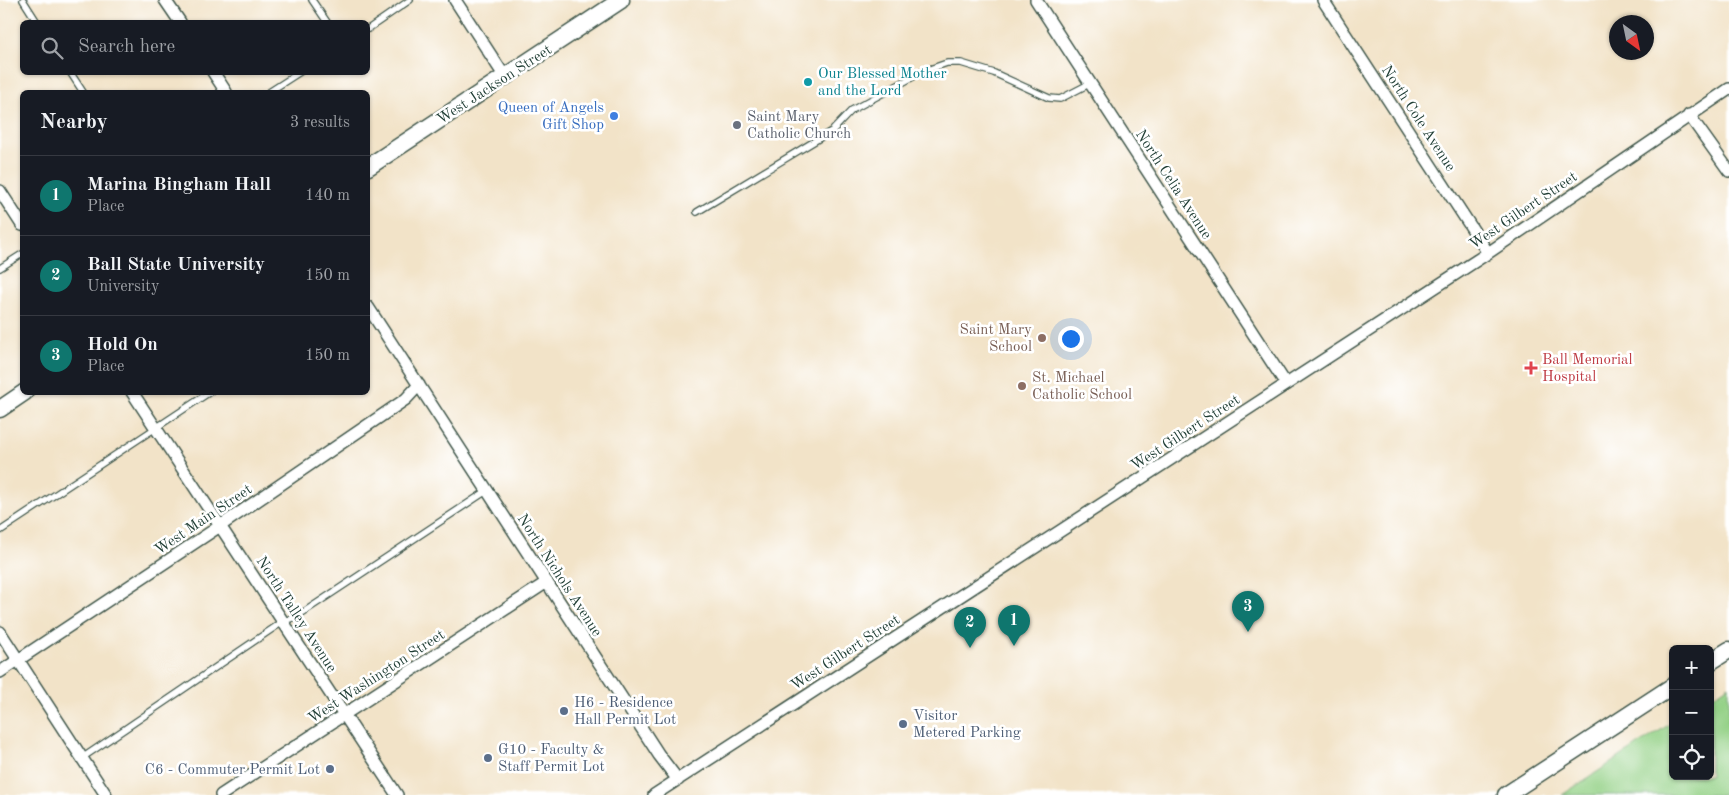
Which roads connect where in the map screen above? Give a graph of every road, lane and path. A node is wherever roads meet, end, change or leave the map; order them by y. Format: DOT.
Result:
graph roads {
  1 [pos="23,0"];
  2 [pos="166,0"];
  3 [pos="312,0"];
  4 [pos="410,0"];
  5 [pos="455,0"];
  6 [pos="622,0"];
  7 [pos="1036,0"];
  8 [pos="1323,0"];
  9 [pos="36,20"];
  10 [pos="179,20"];
  11 [pos="326,20"];
  12 [pos="370,27"];
  13 [pos="72,75"];
  14 [pos="215,75"];
  15 [pos="295,75"];
  16 [pos="505,76"];
  17 [pos="1089,84"];
  18 [pos="1729,89"];
  19 [pos="82,90"];
  20 [pos="225,90"];
  21 [pos="272,90"];
  22 [pos="1689,115"];
  23 [pos="370,166"];
  24 [pos="1729,171"];
  25 [pos="0,191"];
  26 [pos="697,212"];
  27 [pos="20,222"];
  28 [pos="1488,252"];
  29 [pos="20,255"];
  30 [pos="0,268"];
  31 [pos="370,310"];
  32 [pos="1286,384"];
  33 [pos="419,385"];
  34 [pos="21,395"];
  35 [pos="134,395"];
  36 [pos="205,395"];
  37 [pos="0,409"];
  38 [pos="155,428"];
  39 [pos="488,490"];
  40 [pos="220,526"];
  41 [pos="0,531"];
  42 [pos="547,582"];
  43 [pos="284,622"];
  44 [pos="0,632"];
  45 [pos="1729,650"];
  46 [pos="1714,659"];
  47 [pos="19,660"];
  48 [pos="0,672"];
  49 [pos="1669,689"];
  50 [pos="345,715"];
  51 [pos="82,758"];
  52 [pos="678,780"];
  53 [pos="106,795"];
  54 [pos="221,795"];
  55 [pos="397,795"];
  56 [pos="654,795"];
  57 [pos="1506,795"];
  1 -- 9 [label="lane"];
  2 -- 10 [label="street"];
  3 -- 11 [label="lane"];
  4 -- 12 [label="lane"];
  5 -- 16 [label="street"];
  6 -- 16 [label="main road, West Jackson Street"];
  7 -- 17 [label="street, North Celia Avenue"];
  8 -- 28 [label="street, North Cole Avenue"];
  13 -- 19 [label="lane"];
  14 -- 20 [label="street"];
  15 -- 21 [label="lane"];
  16 -- 23 [label="main road, West Jackson Street"];
  17 -- 26 [label="lane"];
  17 -- 32 [label="street, North Celia Avenue"];
  18 -- 22 [label="street, West Gilbert Street"];
  22 -- 24 [label="street"];
  22 -- 28 [label="street, West Gilbert Street"];
  25 -- 27 [label="street"];
  28 -- 32 [label="street, West Gilbert Street"];
  29 -- 30 [label="lane"];
  31 -- 33 [label="street, North Nichols Avenue"];
  32 -- 52 [label="street, West Gilbert Street"];
  33 -- 39 [label="street, North Nichols Avenue"];
  33 -- 40 [label="street, West Main Street"];
  34 -- 37 [label="main road"];
  35 -- 38 [label="street, North Talley Avenue"];
  36 -- 38 [label="lane"];
  38 -- 40 [label="street, North Talley Avenue"];
  38 -- 41 [label="lane"];
  39 -- 42 [label="street, North Nichols Avenue"];
  39 -- 43 [label="lane"];
  40 -- 43 [label="street, North Talley Avenue"];
  40 -- 47 [label="street, West Main Street"];
  42 -- 50 [label="street, West Washington Street"];
  42 -- 52 [label="street, North Nichols Avenue"];
  43 -- 50 [label="street, North Talley Avenue"];
  43 -- 51 [label="lane"];
  44 -- 47 [label="street"];
  45 -- 46 [label="main road"];
  47 -- 48 [label="street, West Main Street"];
  47 -- 51 [label="street"];
  49 -- 57 [label="main road"];
  50 -- 54 [label="street, West Washington Street"];
  50 -- 55 [label="street, North Talley Avenue"];
  51 -- 53 [label="street"];
  52 -- 56 [label="street, West Gilbert Street"];
}
